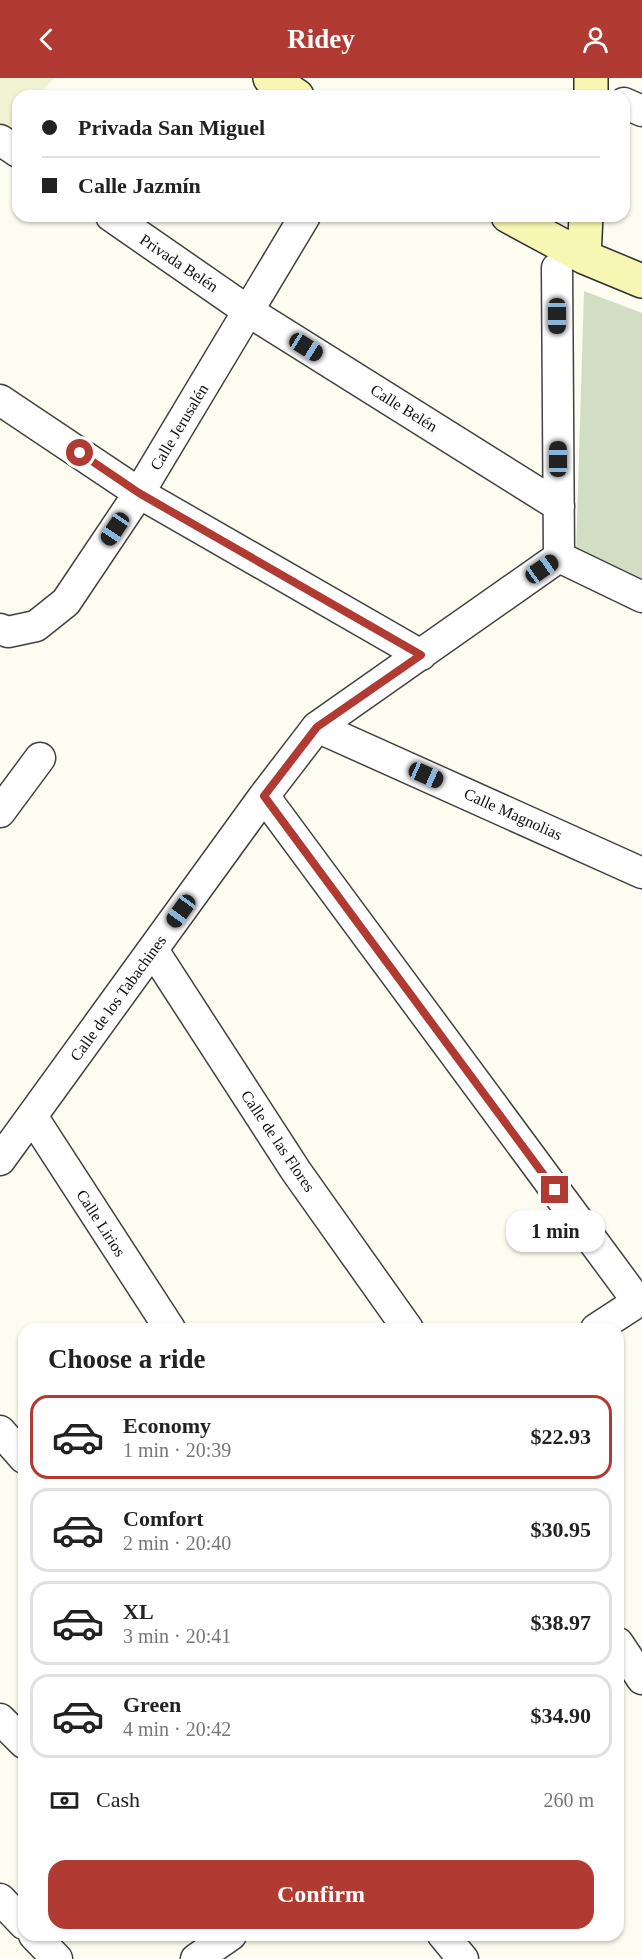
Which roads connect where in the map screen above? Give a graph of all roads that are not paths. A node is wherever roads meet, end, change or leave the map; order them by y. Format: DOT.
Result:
graph roads {
  1 [pos="270,78"];
  2 [pos="288,90"];
  3 [pos="120,222"];
  4 [pos="300,222"];
  5 [pos="516,222"];
  6 [pos="584,222"];
  7 [pos="571,263"];
  8 [pos="642,281"];
  9 [pos="248,310"];
  10 [pos="0,400"];
  11 [pos="139,493"];
  12 [pos="559,506"];
  13 [pos="559,557"];
  14 [pos="642,597"];
  15 [pos="0,629"];
  16 [pos="421,655"];
  17 [pos="317,727"];
  18 [pos="40,758"];
  19 [pos="264,796"];
  20 [pos="0,813"];
  21 [pos="642,873"];
  22 [pos="153,950"];
  23 [pos="32,1116"];
  24 [pos="3,1150"];
  25 [pos="640,1301"];
  26 [pos="166,1323"];
  27 [pos="404,1323"];
  28 [pos="605,1323"];
  29 [pos="0,1431"];
  30 [pos="18,1451"];
  31 [pos="624,1655"];
  32 [pos="635,1677"];
  33 [pos="0,1719"];
  34 [pos="18,1737"];
  35 [pos="0,1899"];
  36 [pos="18,1918"];
  37 [pos="40,1941"];
  38 [pos="222,1941"];
  39 [pos="448,1941"];
  40 [pos="57,1959"];
  41 [pos="196,1959"];
  42 [pos="463,1959"];
  1 -- 2 [label="street"];
  3 -- 9 [label="street, Privada Belén"];
  4 -- 9 [label="street, Calle Jerusalén"];
  5 -- 7 [label="street"];
  6 -- 7 [label="street"];
  7 -- 8 [label="street"];
  7 -- 12 [label="street"];
  9 -- 11 [label="street, Calle Jerusalén"];
  9 -- 12 [label="street, Calle Belén"];
  10 -- 11 [label="street"];
  11 -- 15 [label="street, Calle Jerusalén"];
  11 -- 16 [label="street"];
  12 -- 13 [label="street"];
  13 -- 14 [label="street"];
  13 -- 16 [label="street, Calle de los Tabachines"];
  16 -- 17 [label="street, Calle de los Tabachines"];
  17 -- 19 [label="street, Calle de los Tabachines"];
  17 -- 21 [label="street, Calle Magnolias"];
  18 -- 20 [label="street"];
  19 -- 22 [label="street, Calle de los Tabachines"];
  19 -- 25 [label="street"];
  22 -- 23 [label="street, Calle de los Tabachines"];
  22 -- 27 [label="street, Calle de las Flores"];
  23 -- 24 [label="street, Calle de los Tabachines"];
  23 -- 26 [label="street, Calle Lirios"];
  25 -- 28 [label="street"];
  29 -- 30 [label="street"];
  31 -- 32 [label="street"];
  33 -- 34 [label="street"];
  35 -- 36 [label="street"];
  37 -- 40 [label="street"];
  38 -- 41 [label="street"];
  39 -- 42 [label="street"];
}
